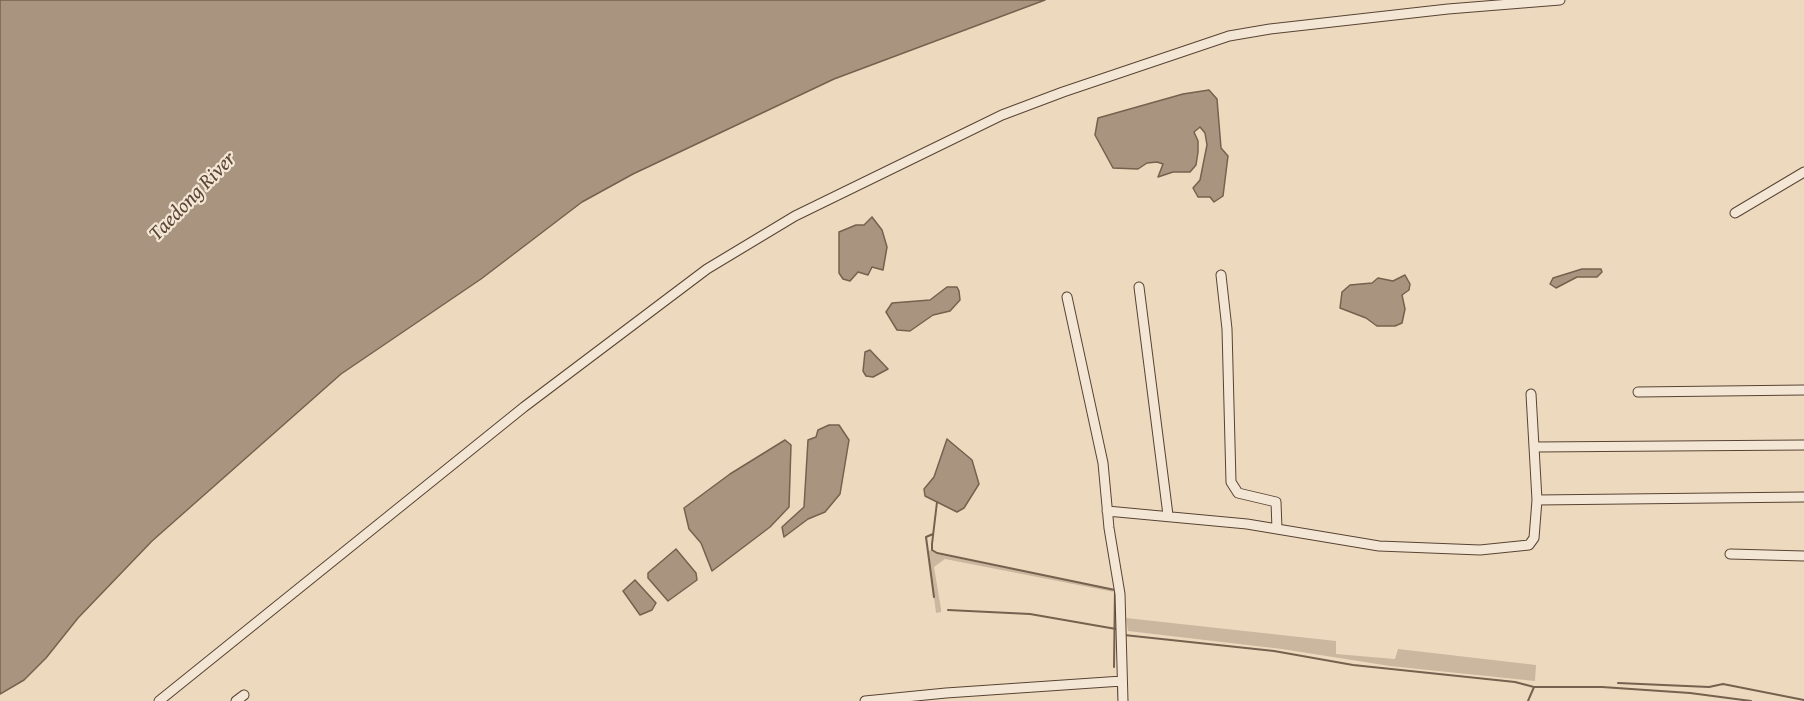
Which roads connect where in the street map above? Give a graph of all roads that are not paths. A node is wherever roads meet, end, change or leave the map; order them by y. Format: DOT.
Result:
graph roads {
  1 [pos="1560,0"];
  2 [pos="1804,172"];
  3 [pos="1735,213"];
  4 [pos="1221,275"];
  5 [pos="1139,287"];
  6 [pos="1067,297"];
  7 [pos="1804,390"];
  8 [pos="1638,392"];
  9 [pos="1531,394"];
  10 [pos="1804,445"];
  11 [pos="1536,447"];
  12 [pos="1804,497"];
  13 [pos="1537,500"];
  14 [pos="1107,511"];
  15 [pos="1168,515"];
  16 [pos="1277,529"];
  17 [pos="1744,544"];
  18 [pos="1730,554"];
  19 [pos="1744,555"];
  20 [pos="1804,556"];
  21 [pos="1122,681"];
  22 [pos="159,701"];
  23 [pos="864,701"];
  24 [pos="1123,701"];
  1 -- 22 [label="street"];
  2 -- 3 [label="street"];
  4 -- 16 [label="street"];
  5 -- 15 [label="street"];
  6 -- 14 [label="street"];
  7 -- 8 [label="street"];
  9 -- 11 [label="street"];
  10 -- 11 [label="street"];
  11 -- 13 [label="street"];
  12 -- 13 [label="street"];
  13 -- 16 [label="street"];
  14 -- 15 [label="street"];
  14 -- 21 [label="street"];
  15 -- 16 [label="street"];
  17 -- 19 [label="street"];
  18 -- 19 [label="street"];
  19 -- 20 [label="street"];
  21 -- 23 [label="street"];
  21 -- 24 [label="street"];
}
